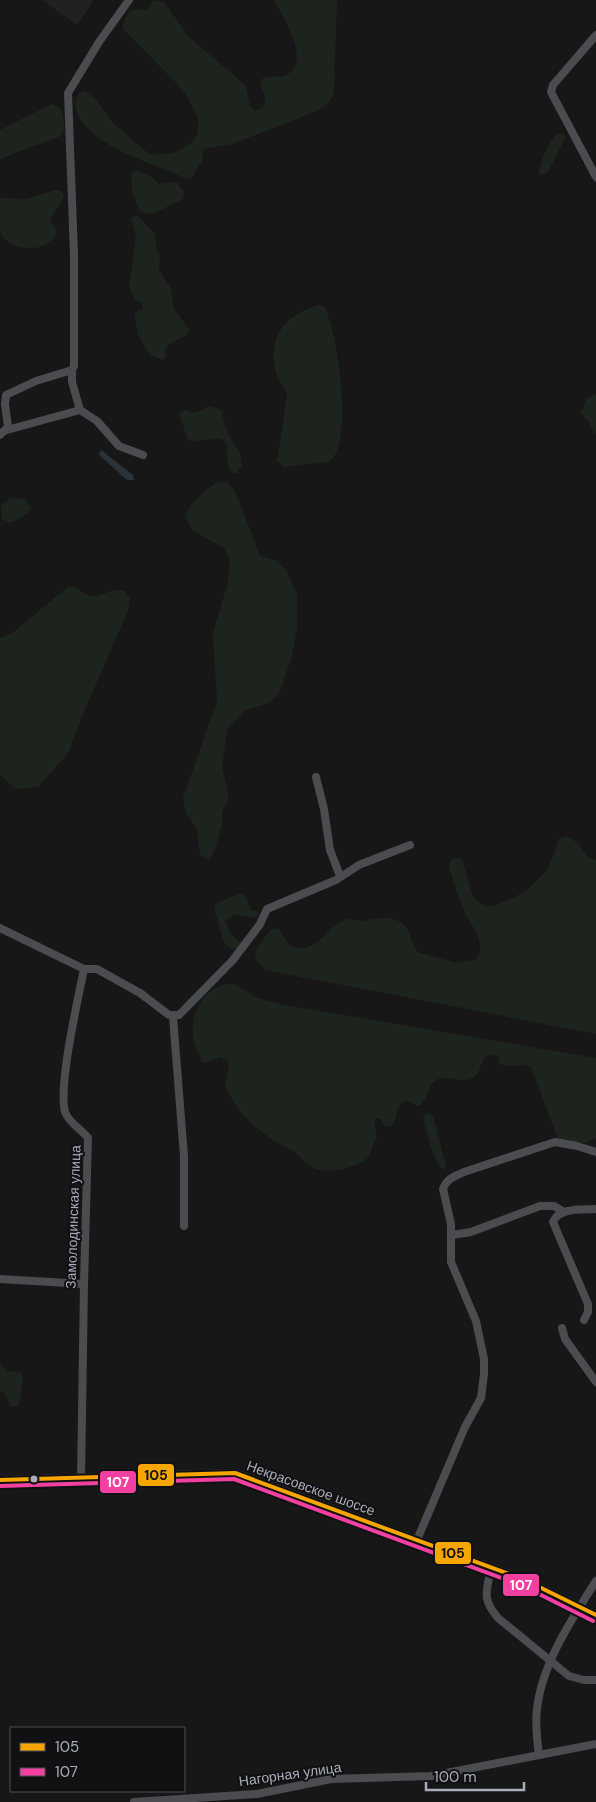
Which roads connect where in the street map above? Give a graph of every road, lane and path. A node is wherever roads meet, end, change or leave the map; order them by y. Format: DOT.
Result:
graph roads {
  1 [pos="130,0"];
  2 [pos="596,35"];
  3 [pos="596,177"];
  4 [pos="72,370"];
  5 [pos="80,410"];
  6 [pos="3,432"];
  7 [pos="143,455"];
  8 [pos="316,777"];
  9 [pos="410,845"];
  10 [pos="340,876"];
  11 [pos="0,928"];
  12 [pos="84,969"];
  13 [pos="173,1017"];
  14 [pos="596,1152"];
  15 [pos="596,1209"];
  16 [pos="564,1212"];
  17 [pos="184,1226"];
  18 [pos="452,1235"];
  19 [pos="0,1279"];
  20 [pos="84,1284"];
  21 [pos="584,1320"];
  22 [pos="562,1328"];
  23 [pos="596,1382"];
  24 [pos="81,1478"];
  25 [pos="0,1480"];
  26 [pos="417,1540"];
  27 [pos="491,1569"];
  28 [pos="596,1581"];
  29 [pos="581,1605"];
  30 [pos="596,1615"];
  31 [pos="551,1662"];
  32 [pos="596,1680"];
  33 [pos="596,1744"];
  34 [pos="539,1755"];
  35 [pos="134,1802"];
  1 -- 4 [label="street"];
  2 -- 3 [label="street"];
  4 -- 5 [label="street"];
  4 -- 6 [label="street"];
  5 -- 6 [label="street"];
  5 -- 7 [label="street"];
  8 -- 10 [label="street"];
  9 -- 10 [label="street"];
  10 -- 13 [label="street"];
  11 -- 12 [label="street"];
  12 -- 13 [label="street"];
  12 -- 20 [label="street, Замолодинская улица"];
  13 -- 17 [label="street"];
  14 -- 18 [label="street"];
  15 -- 16 [label="street"];
  16 -- 18 [label="street"];
  16 -- 21 [label="street"];
  18 -- 26 [label="street"];
  19 -- 20 [label="street"];
  20 -- 24 [label="street, Замолодинская улица"];
  22 -- 23 [label="street"];
  24 -- 25 [label="street, Некрасовское шоссе"];
  24 -- 26 [label="street, Некрасовское шоссе"];
  26 -- 27 [label="street, Некрасовское шоссе"];
  27 -- 29 [label="street, Некрасовское шоссе"];
  27 -- 31 [label="street"];
  28 -- 29 [label="street"];
  29 -- 30 [label="street, Некрасовское шоссе"];
  29 -- 31 [label="street"];
  31 -- 32 [label="street"];
  31 -- 34 [label="street"];
  33 -- 34 [label="street, Нагорная улица"];
  34 -- 35 [label="street, Нагорная улица"];
}
